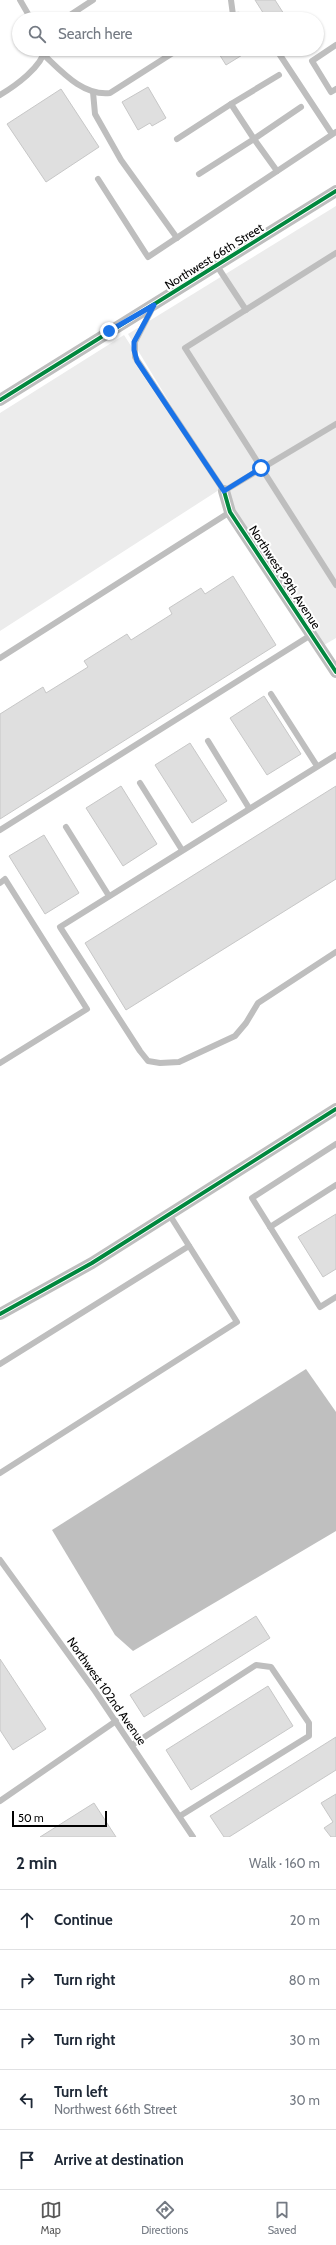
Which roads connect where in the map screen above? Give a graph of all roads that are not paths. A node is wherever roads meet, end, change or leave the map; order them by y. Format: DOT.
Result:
graph roads {
  1 [pos="20,0"];
  2 [pos="93,0"];
  3 [pos="231,0"];
  4 [pos="27,12"];
  5 [pos="75,12"];
  6 [pos="233,12"];
  7 [pos="336,45"];
  8 [pos="324,52"];
  9 [pos="41,56"];
  10 [pos="48,56"];
  11 [pos="168,56"];
  12 [pos="281,56"];
  13 [pos="318,56"];
  14 [pos="279,75"];
  15 [pos="336,89"];
  16 [pos="93,92"];
  17 [pos="0,96"];
  18 [pos="231,104"];
  19 [pos="301,108"];
  20 [pos="334,133"];
  21 [pos="176,139"];
  22 [pos="254,139"];
  23 [pos="277,171"];
  24 [pos="199,174"];
  25 [pos="98,179"];
  26 [pos="336,191"];
  27 [pos="177,238"];
  28 [pos="336,253"];
  29 [pos="217,266"];
  30 [pos="154,305"];
  31 [pos="246,310"];
  32 [pos="0,400"];
  33 [pos="336,424"];
  34 [pos="261,468"];
  35 [pos="224,491"];
  36 [pos="230,512"];
  37 [pos="336,585"];
  38 [pos="311,635"];
  39 [pos="0,658"];
  40 [pos="336,672"];
  41 [pos="271,694"];
  42 [pos="208,741"];
  43 [pos="336,755"];
  44 [pos="317,766"];
  45 [pos="140,783"];
  46 [pos="249,808"];
  47 [pos="66,827"];
  48 [pos="0,830"];
  49 [pos="182,850"];
  50 [pos="0,883"];
  51 [pos="109,896"];
  52 [pos="336,952"];
  53 [pos="0,1063"];
  54 [pos="336,1109"];
  55 [pos="336,1144"];
  56 [pos="336,1185"];
  57 [pos="169,1214"];
  58 [pos="270,1227"];
  59 [pos="189,1246"];
  60 [pos="336,1297"];
  61 [pos="0,1314"];
  62 [pos="0,1364"];
  63 [pos="1,1471"];
  64 [pos="0,1560"];
  65 [pos="116,1721"];
  66 [pos="132,1745"];
  67 [pos="0,1801"];
  68 [pos="180,1816"];
  69 [pos="194,1837"];
  1 -- 4 [label="lane"];
  2 -- 5 [label="lane"];
  3 -- 6 [label="lane"];
  7 -- 8 [label="lane"];
  9 -- 17 [label="lane"];
  10 -- 16 [label="lane"];
  11 -- 16 [label="lane"];
  12 -- 20 [label="lane"];
  13 -- 15 [label="lane"];
  14 -- 18 [label="lane"];
  16 -- 27 [label="lane"];
  18 -- 21 [label="lane"];
  18 -- 22 [label="lane"];
  19 -- 22 [label="lane"];
  20 -- 23 [label="lane"];
  22 -- 23 [label="lane"];
  22 -- 24 [label="lane"];
  23 -- 27 [label="lane"];
  25 -- 27 [label="lane"];
  26 -- 29 [label="street, Northwest 66th Street"];
  28 -- 31 [label="lane"];
  29 -- 30 [label="street, Northwest 66th Street"];
  29 -- 31 [label="lane"];
  30 -- 32 [label="street, Northwest 66th Street"];
  30 -- 35 [label="lane"];
  31 -- 34 [label="lane"];
  33 -- 34 [label="lane"];
  34 -- 35 [label="lane"];
  34 -- 37 [label="lane"];
  35 -- 36 [label="street, Northwest 99th Avenue"];
  36 -- 38 [label="street, Northwest 99th Avenue"];
  36 -- 39 [label="lane"];
  38 -- 40 [label="street, Northwest 99th Avenue"];
  38 -- 48 [label="lane"];
  41 -- 44 [label="lane"];
  42 -- 46 [label="lane"];
  43 -- 44 [label="lane"];
  44 -- 46 [label="lane"];
  45 -- 49 [label="lane"];
  46 -- 49 [label="lane"];
  47 -- 51 [label="lane"];
  49 -- 51 [label="lane"];
  50 -- 53 [label="lane"];
  51 -- 52 [label="lane"];
  54 -- 57 [label="street"];
  55 -- 58 [label="lane"];
  56 -- 58 [label="lane"];
  57 -- 59 [label="lane"];
  57 -- 61 [label="street"];
  58 -- 60 [label="lane"];
  59 -- 62 [label="lane"];
  59 -- 63 [label="lane"];
  64 -- 65 [label="lane, Northwest 102nd Avenue"];
  65 -- 66 [label="lane, Northwest 102nd Avenue"];
  65 -- 67 [label="lane"];
  66 -- 68 [label="lane, Northwest 102nd Avenue"];
  66 -- 68 [label="lane"];
  68 -- 69 [label="lane, Northwest 102nd Avenue"];
}
